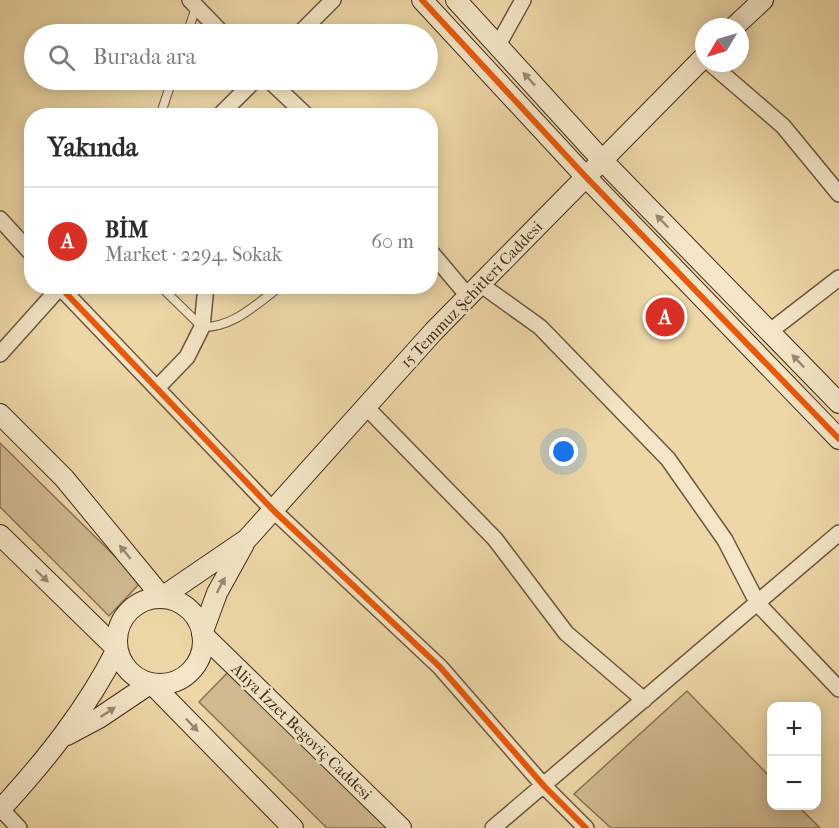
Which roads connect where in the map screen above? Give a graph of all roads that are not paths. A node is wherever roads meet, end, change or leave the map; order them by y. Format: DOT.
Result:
graph roads {
  1 [pos="333,0"];
  2 [pos="422,0"];
  3 [pos="456,0"];
  4 [pos="523,0"];
  5 [pos="763,0"];
  6 [pos="193,3"];
  7 [pos="744,18"];
  8 [pos="189,24"];
  9 [pos="214,24"];
  10 [pos="309,24"];
  11 [pos="498,45"];
  12 [pos="695,67"];
  13 [pos="720,72"];
  14 [pos="169,90"];
  15 [pos="245,90"];
  16 [pos="280,90"];
  17 [pos="163,108"];
  18 [pos="227,108"];
  19 [pos="299,108"];
  20 [pos="603,160"];
  21 [pos="585,176"];
  22 [pos="839,194"];
  23 [pos="0,219"];
  24 [pos="24,245"];
  25 [pos="438,258"];
  26 [pos="839,278"];
  27 [pos="474,290"];
  28 [pos="54,294"];
  29 [pos="67,294"];
  30 [pos="168,294"];
  31 [pos="205,294"];
  32 [pos="270,294"];
  33 [pos="202,327"];
  34 [pos="770,332"];
  35 [pos="0,354"];
  36 [pos="157,388"];
  37 [pos="839,403"];
  38 [pos="366,407"];
  39 [pos="0,414"];
  40 [pos="839,439"];
  41 [pos="274,511"];
  42 [pos="839,533"];
  43 [pos="0,535"];
  44 [pos="247,539"];
  45 [pos="162,597"];
  46 [pos="758,604"];
  47 [pos="202,634"];
  48 [pos="117,649"];
  49 [pos="151,683"];
  50 [pos="839,689"];
  51 [pos="644,700"];
  52 [pos="62,737"];
  53 [pos="544,786"];
  54 [pos="0,809"];
  55 [pos="19,828"];
  56 [pos="293,828"];
  57 [pos="401,828"];
  58 [pos="493,828"];
  59 [pos="586,828"];
  1 -- 10 [label="street"];
  2 -- 21 [label="main road"];
  3 -- 11 [label="main road"];
  4 -- 11 [label="street"];
  5 -- 7 [label="main road"];
  6 -- 8 [label="lane"];
  6 -- 9 [label="street"];
  20 -- 11 [label="main road, one-way"];
  12 -- 20 [label="main road, 15 Temmuz Şehitleri Caddesi"];
  13 -- 22 [label="street"];
  14 -- 17 [label="lane"];
  15 -- 18 [label="street"];
  16 -- 19 [label="street"];
  20 -- 21 [label="main road, 15 Temmuz Şehitleri Caddesi"];
  34 -- 20 [label="main road, one-way"];
  21 -- 27 [label="main road, 15 Temmuz Şehitleri Caddesi"];
  21 -- 40 [label="main road"];
  23 -- 24 [label="street"];
  25 -- 27 [label="street"];
  26 -- 34 [label="street"];
  27 -- 38 [label="main road, 15 Temmuz Şehitleri Caddesi"];
  27 -- 46 [label="street"];
  28 -- 35 [label="street"];
  29 -- 36 [label="street"];
  30 -- 33 [label="lane"];
  31 -- 33 [label="street"];
  32 -- 33 [label="lane"];
  33 -- 36 [label="street"];
  37 -- 34 [label="main road, one-way"];
  36 -- 41 [label="street"];
  38 -- 41 [label="main road, 15 Temmuz Şehitleri Caddesi"];
  38 -- 51 [label="street"];
  45 -- 39 [label="main road, one-way"];
  41 -- 44 [label="main road, 15 Temmuz Şehitleri Caddesi"];
  41 -- 53 [label="street"];
  42 -- 46 [label="street"];
  43 -- 48 [label="main road, one-way"];
  44 -- 45 [label="main road"];
  47 -- 44 [label="main road, one-way"];
  45 -- 47 [label="main road"];
  45 -- 48 [label="main road"];
  46 -- 50 [label="street"];
  46 -- 51 [label="street"];
  47 -- 49 [label="main road"];
  47 -- 57 [label="main road, Aliya İzzet Begoviç Caddesi"];
  48 -- 49 [label="main road"];
  48 -- 52 [label="main road"];
  52 -- 49 [label="main road, one-way"];
  49 -- 56 [label="main road, one-way"];
  51 -- 53 [label="street"];
  52 -- 54 [label="main road"];
  53 -- 58 [label="street"];
  53 -- 59 [label="street"];
  54 -- 55 [label="street"];
}
